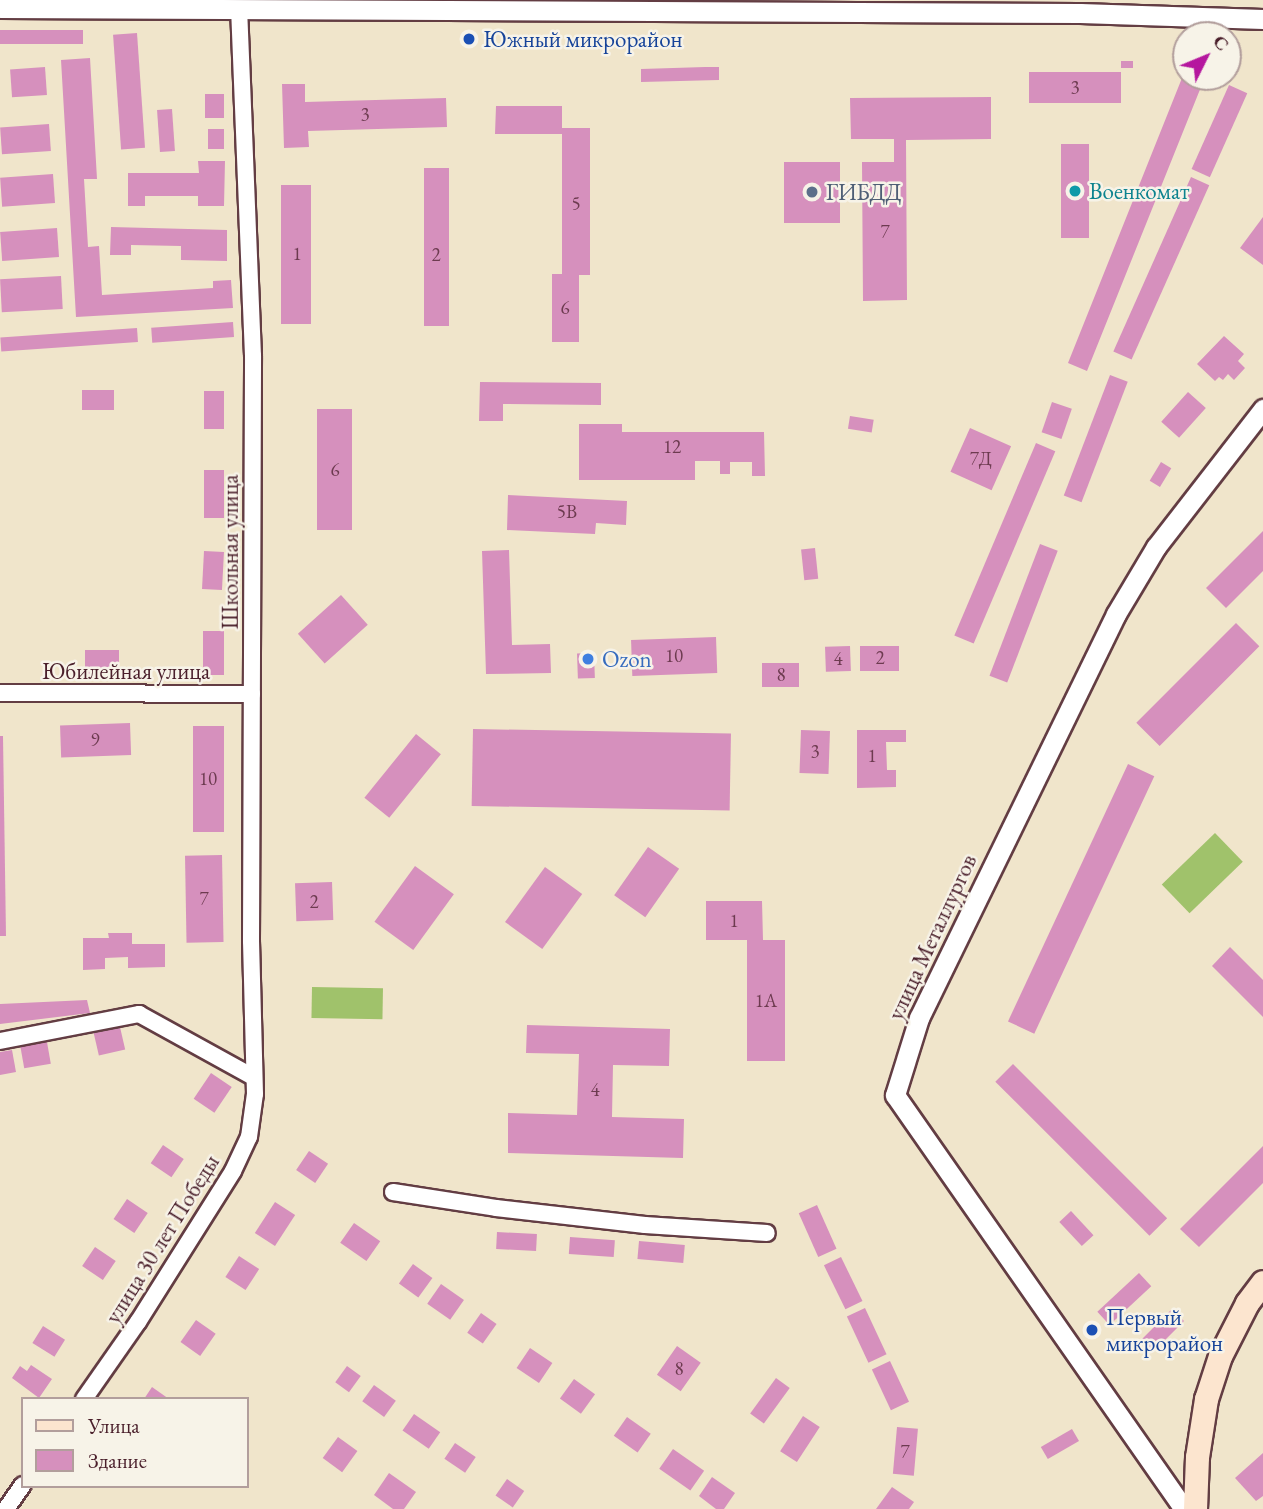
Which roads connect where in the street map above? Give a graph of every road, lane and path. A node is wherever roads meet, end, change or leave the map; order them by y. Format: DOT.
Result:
graph roads {
  1 [pos="1083,7"];
  2 [pos="0,8"];
  3 [pos="239,9"];
  4 [pos="1263,19"];
  5 [pos="1263,409"];
  6 [pos="0,693"];
  7 [pos="252,694"];
  8 [pos="0,1041"];
  9 [pos="253,1077"];
  10 [pos="254,1094"];
  11 [pos="393,1192"];
  12 [pos="767,1233"];
  13 [pos="1263,1282"];
  14 [pos="85,1397"];
  15 [pos="21,1488"];
  16 [pos="6,1509"];
  17 [pos="1184,1509"];
  18 [pos="1195,1509"];
  1 -- 3 [label="street"];
  1 -- 4 [label="street"];
  2 -- 3 [label="street"];
  3 -- 7 [label="street, Школьная улица"];
  5 -- 17 [label="street, улица Металлургов"];
  6 -- 7 [label="street, Юбилейная улица"];
  7 -- 9 [label="street, Школьная улица"];
  8 -- 9 [label="street"];
  9 -- 10 [label="street, Школьная улица"];
  10 -- 14 [label="street, улица 30 лет Победы"];
  11 -- 12 [label="street"];
  13 -- 18 [label="main road"];
  15 -- 16 [label="street"];
}
